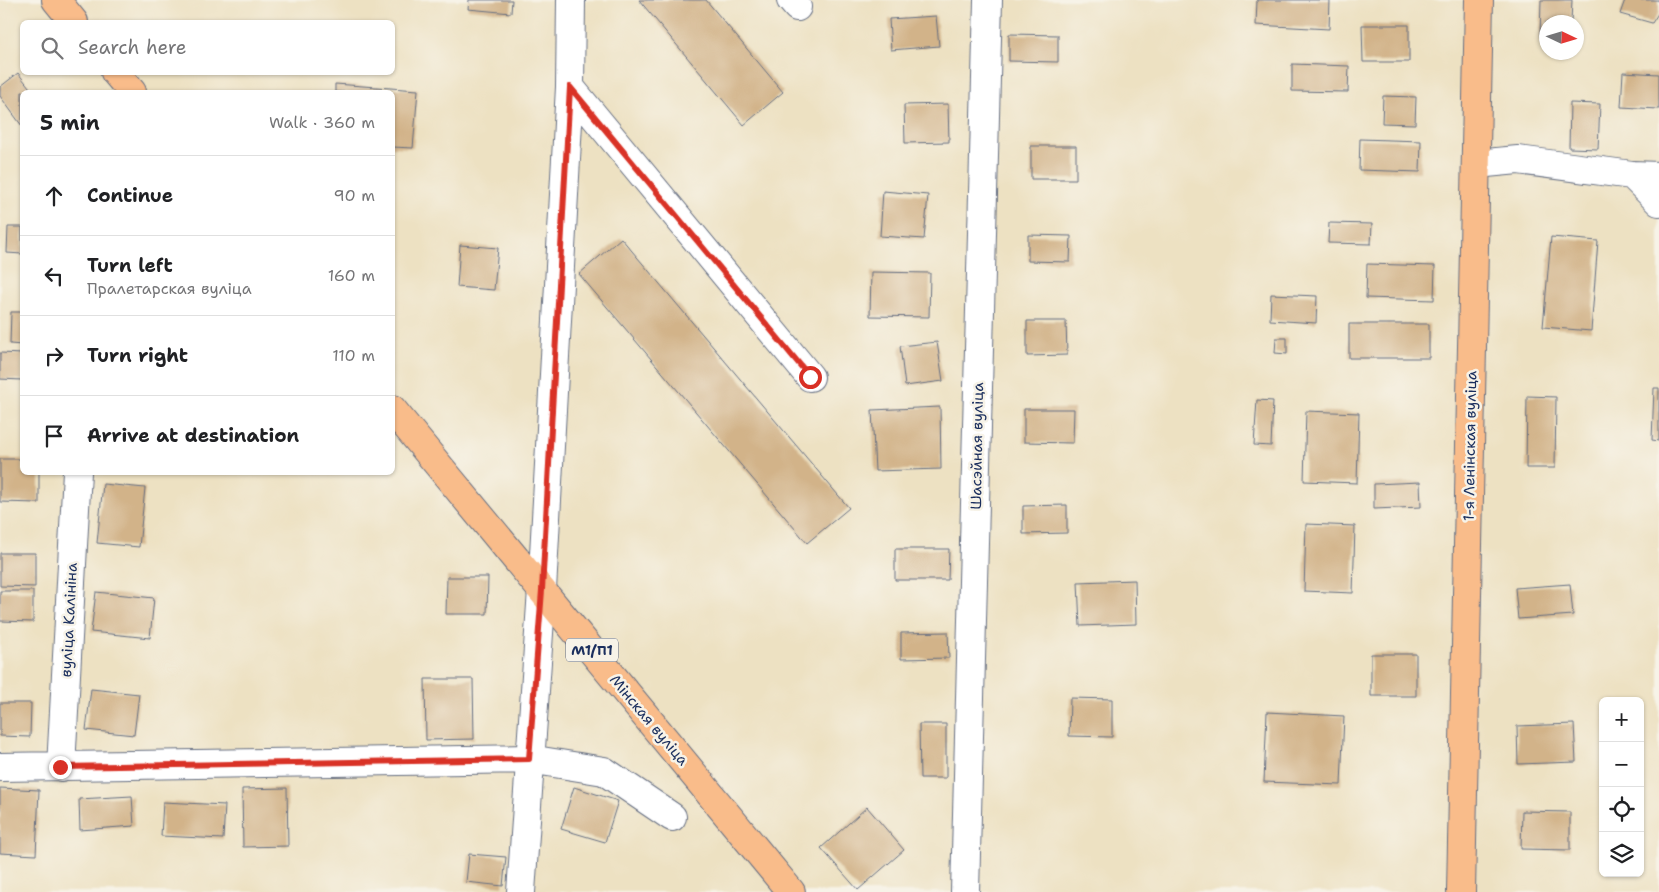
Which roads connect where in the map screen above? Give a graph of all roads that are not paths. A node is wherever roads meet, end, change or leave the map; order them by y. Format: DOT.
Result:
graph roads {
  1 [pos="56,0"];
  2 [pos="572,0"];
  3 [pos="988,0"];
  4 [pos="1479,0"];
  5 [pos="72,20"];
  6 [pos="117,75"];
  7 [pos="570,87"];
  8 [pos="129,90"];
  9 [pos="1476,164"];
  10 [pos="1632,175"];
  11 [pos="1659,176"];
  12 [pos="1659,202"];
  13 [pos="810,377"];
  14 [pos="395,413"];
  15 [pos="77,475"];
  16 [pos="542,590"];
  17 [pos="529,759"];
  18 [pos="0,767"];
  19 [pos="60,767"];
  20 [pos="672,818"];
  21 [pos="521,892"];
  22 [pos="791,892"];
  23 [pos="965,892"];
  24 [pos="1461,892"];
  1 -- 5 [label="main road"];
  2 -- 7 [label="street"];
  3 -- 23 [label="street, Шасэйная вуліца"];
  4 -- 9 [label="main road, 1-я Ленінская вуліца"];
  6 -- 8 [label="main road"];
  7 -- 13 [label="street"];
  7 -- 16 [label="street"];
  9 -- 10 [label="street"];
  9 -- 24 [label="main road, 1-я Ленінская вуліца"];
  10 -- 11 [label="street"];
  10 -- 12 [label="street"];
  14 -- 16 [label="main road, Мінская вуліца / М1/П1"];
  15 -- 19 [label="street, вуліца Калініна"];
  16 -- 17 [label="street"];
  16 -- 22 [label="main road, Мінская вуліца / М1/П1"];
  17 -- 19 [label="street"];
  17 -- 20 [label="street"];
  17 -- 21 [label="street"];
  18 -- 19 [label="street"];
}
